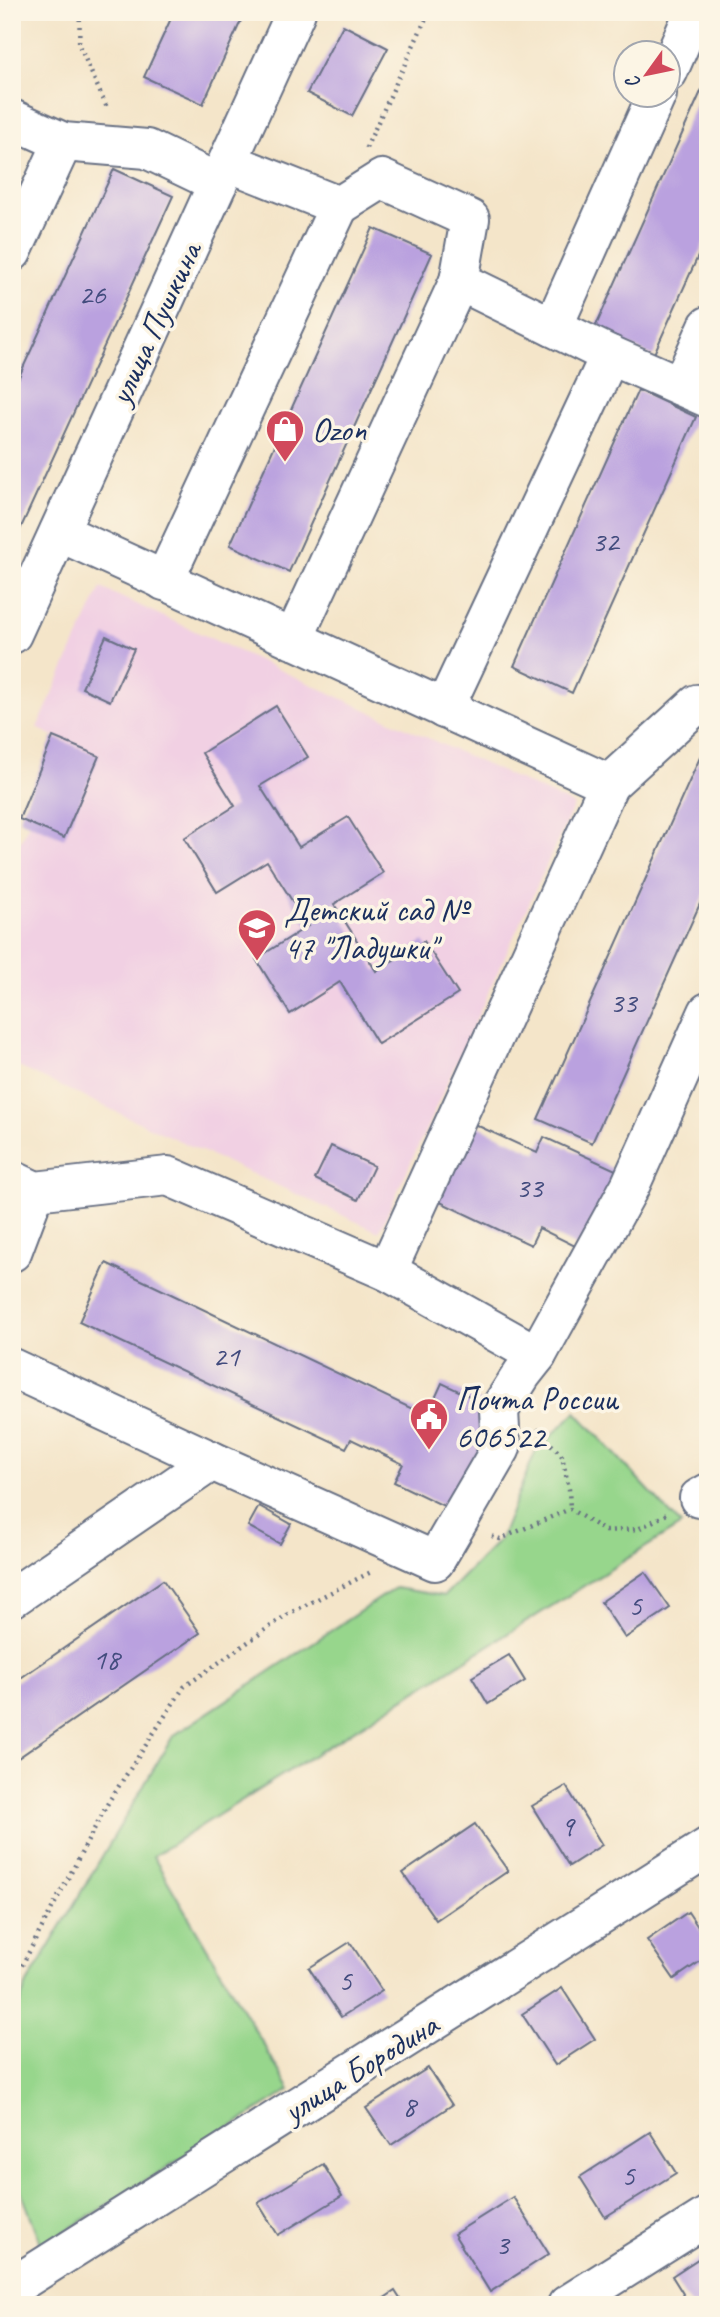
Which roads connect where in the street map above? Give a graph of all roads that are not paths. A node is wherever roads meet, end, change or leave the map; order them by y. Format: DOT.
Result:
graph roads {
  1 [pos="296,12"];
  2 [pos="694,12"];
  3 [pos="682,39"];
  4 [pos="651,108"];
  5 [pos="12,119"];
  6 [pos="63,142"];
  7 [pos="223,172"];
  8 [pos="339,206"];
  9 [pos="12,251"];
  10 [pos="459,281"];
  11 [pos="708,326"];
  12 [pos="553,327"];
  13 [pos="610,355"];
  14 [pos="695,392"];
  15 [pos="59,532"];
  16 [pos="164,581"];
  17 [pos="12,634"];
  18 [pos="293,640"];
  19 [pos="708,708"];
  20 [pos="444,709"];
  21 [pos="609,785"];
  22 [pos="708,1012"];
  23 [pos="24,1185"];
  24 [pos="12,1252"];
  25 [pos="387,1271"];
  26 [pos="537,1355"];
  27 [pos="12,1367"];
  28 [pos="212,1461"];
  29 [pos="12,1598"];
  30 [pos="708,1847"];
  31 [pos="708,2216"];
  32 [pos="12,2287"];
  33 [pos="567,2305"];
  1 -- 7 [label="street, улица Пушкина"];
  2 -- 3 [label="street"];
  4 -- 12 [label="street"];
  5 -- 6 [label="street"];
  6 -- 7 [label="street"];
  6 -- 9 [label="street"];
  7 -- 8 [label="street"];
  7 -- 15 [label="street, улица Пушкина"];
  8 -- 10 [label="street"];
  8 -- 16 [label="street"];
  10 -- 12 [label="street"];
  10 -- 18 [label="street"];
  11 -- 14 [label="street"];
  12 -- 13 [label="street"];
  13 -- 14 [label="street"];
  13 -- 20 [label="street"];
  15 -- 16 [label="street"];
  15 -- 17 [label="street, улица Пушкина"];
  16 -- 18 [label="street"];
  18 -- 20 [label="street"];
  19 -- 21 [label="street"];
  20 -- 21 [label="street"];
  21 -- 25 [label="street"];
  22 -- 26 [label="street"];
  23 -- 24 [label="street"];
  23 -- 25 [label="street"];
  25 -- 26 [label="street"];
  26 -- 28 [label="street"];
  27 -- 28 [label="street"];
  28 -- 29 [label="street"];
  30 -- 32 [label="street, улица Бородина"];
  31 -- 33 [label="street"];
}
